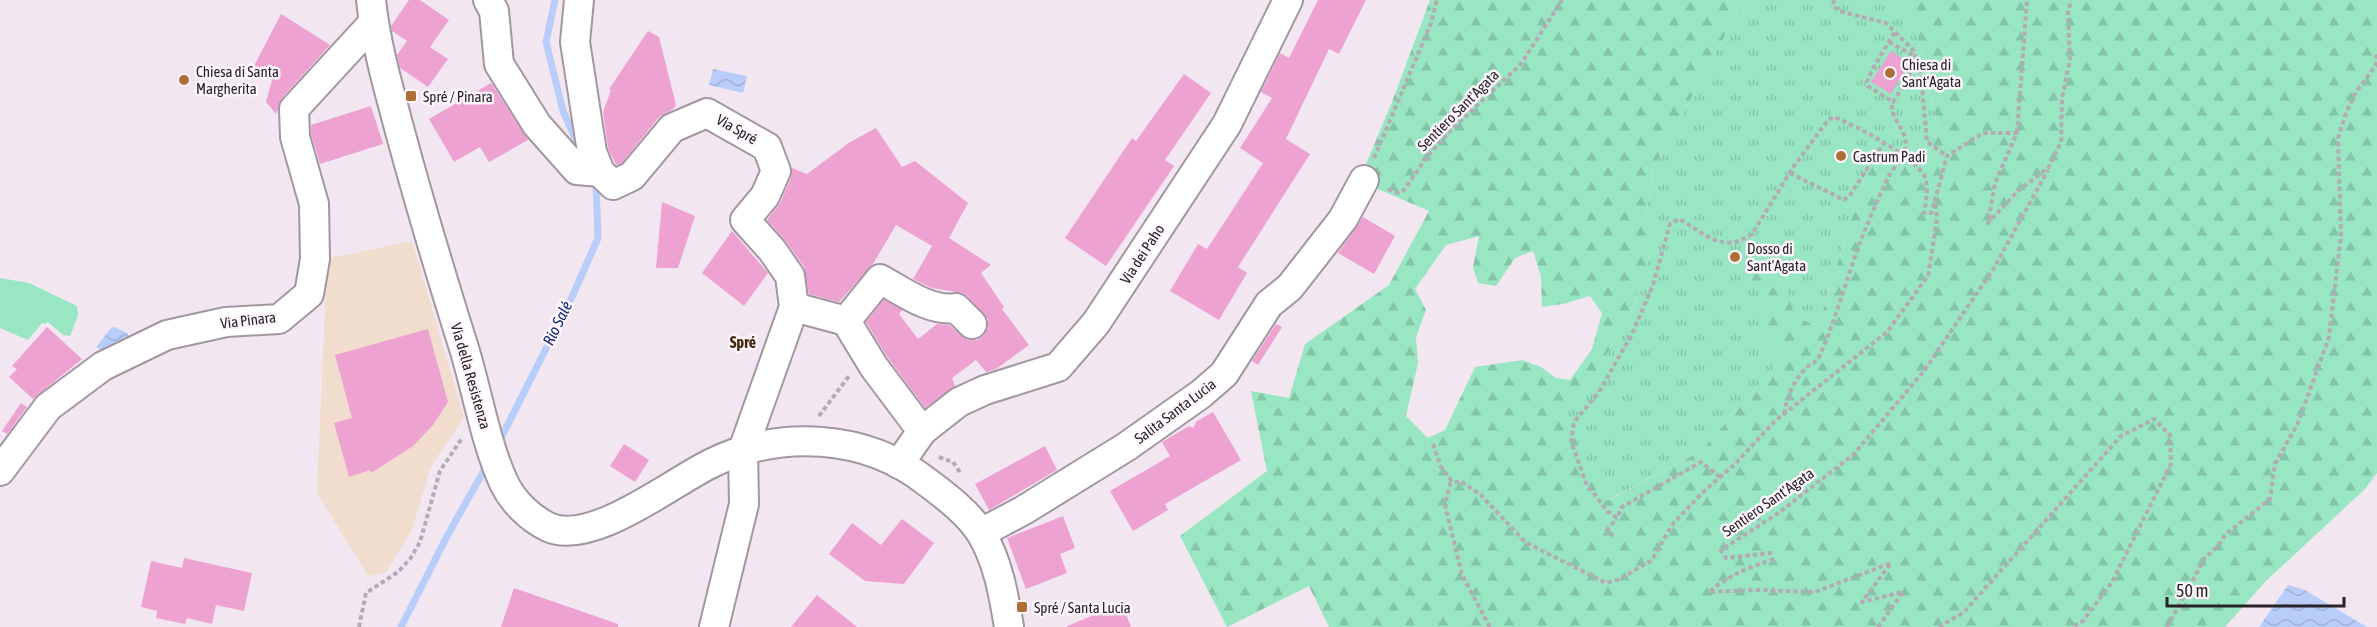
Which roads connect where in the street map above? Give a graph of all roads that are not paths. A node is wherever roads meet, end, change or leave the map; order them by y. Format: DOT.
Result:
graph roads {
  1 [pos="488,0"];
  2 [pos="579,0"];
  3 [pos="1288,0"];
  4 [pos="372,11"];
  5 [pos="589,171"];
  6 [pos="1364,180"];
  7 [pos="794,307"];
  8 [pos="972,324"];
  9 [pos="852,331"];
  10 [pos="922,431"];
  11 [pos="743,450"];
  12 [pos="899,464"];
  13 [pos="0,471"];
  14 [pos="989,528"];
  15 [pos="714,627"];
  16 [pos="1009,627"];
  1 -- 5 [label="street"];
  2 -- 5 [label="street"];
  3 -- 10 [label="street, Via dei Paho"];
  4 -- 11 [label="street, Via della Resistenza"];
  4 -- 13 [label="street, Via Pinara"];
  5 -- 7 [label="street, Via Spré"];
  6 -- 14 [label="street, Salita Santa Lucia"];
  7 -- 9 [label="street"];
  7 -- 11 [label="street"];
  8 -- 9 [label="street"];
  9 -- 10 [label="street"];
  10 -- 12 [label="street"];
  11 -- 12 [label="street, Via della Resistenza"];
  11 -- 15 [label="street"];
  12 -- 14 [label="street, Via della Resistenza"];
  14 -- 16 [label="street, Via della Resistenza"];
}
